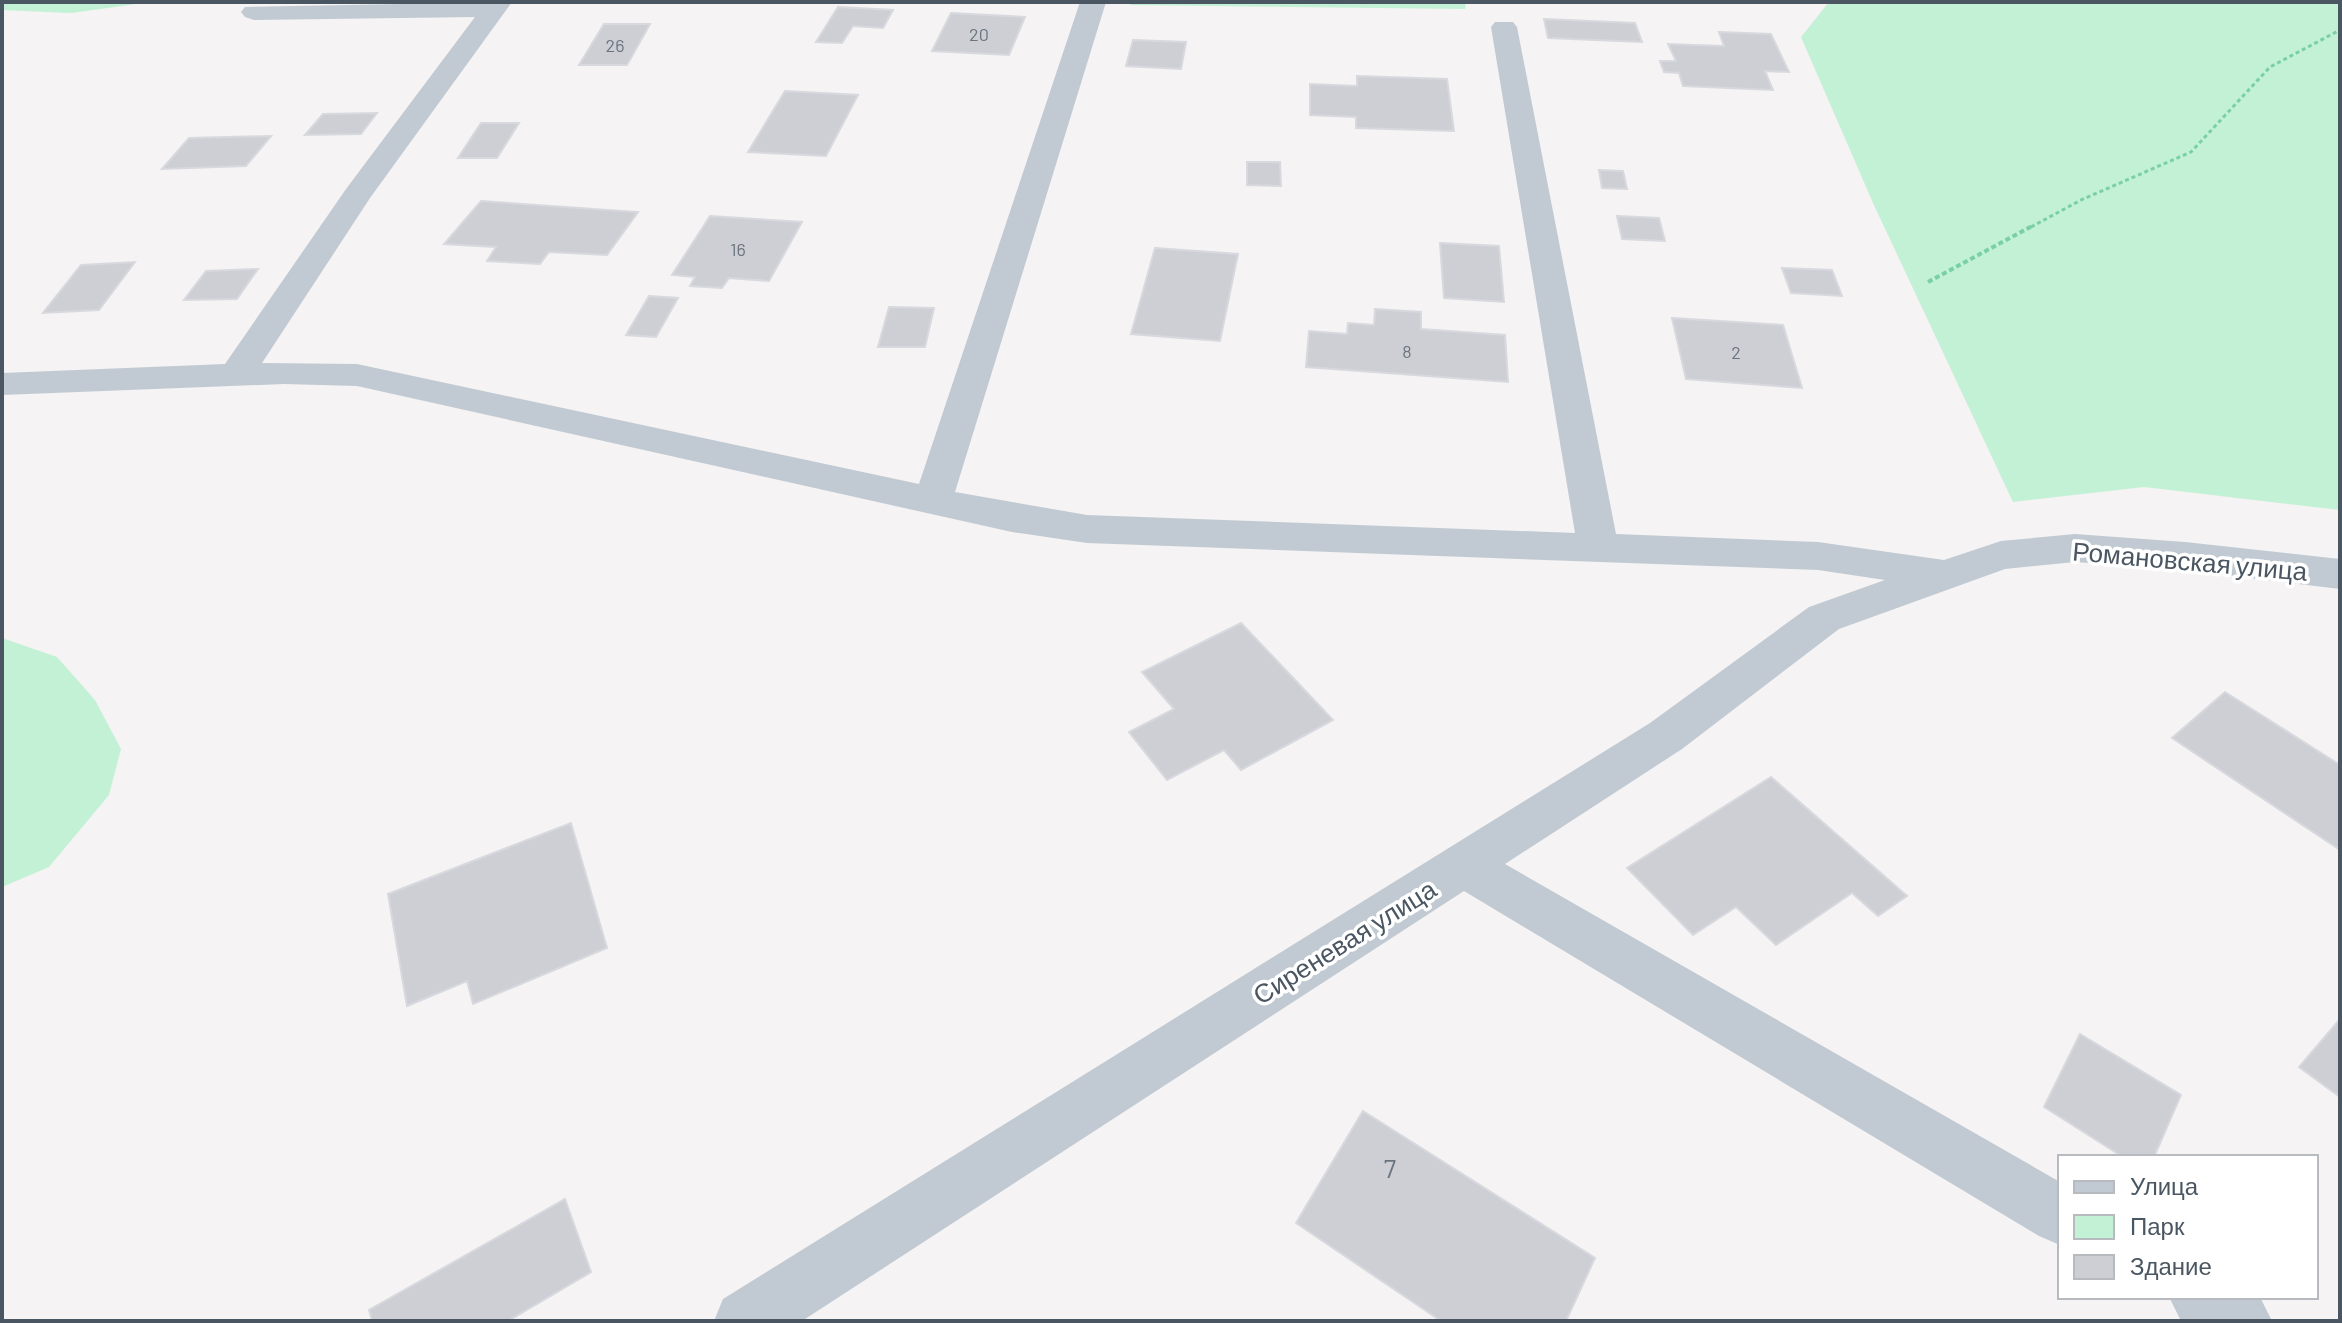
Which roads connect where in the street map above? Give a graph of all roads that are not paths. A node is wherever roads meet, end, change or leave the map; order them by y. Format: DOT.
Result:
graph roads {
  1 [pos="1093,2"];
  2 [pos="496,5"];
  3 [pos="254,12"];
  4 [pos="1504,27"];
  5 [pos="236,375"];
  6 [pos="2,384"];
  7 [pos="933,500"];
  8 [pos="1598,547"];
  9 [pos="2340,574"];
  10 [pos="1947,575"];
  11 [pos="1463,865"];
  12 [pos="2058,1214"];
  13 [pos="2203,1299"];
  14 [pos="745,1321"];
  15 [pos="2241,1321"];
  1 -- 7 [label="street"];
  2 -- 3 [label="street"];
  2 -- 5 [label="street"];
  4 -- 8 [label="street"];
  5 -- 6 [label="street"];
  5 -- 7 [label="street"];
  7 -- 8 [label="street"];
  8 -- 10 [label="street"];
  9 -- 10 [label="street, Романовская улица"];
  10 -- 11 [label="street, Сиреневая улица"];
  11 -- 12 [label="street"];
  11 -- 14 [label="street, Сиреневая улица"];
  13 -- 15 [label="street"];
}
